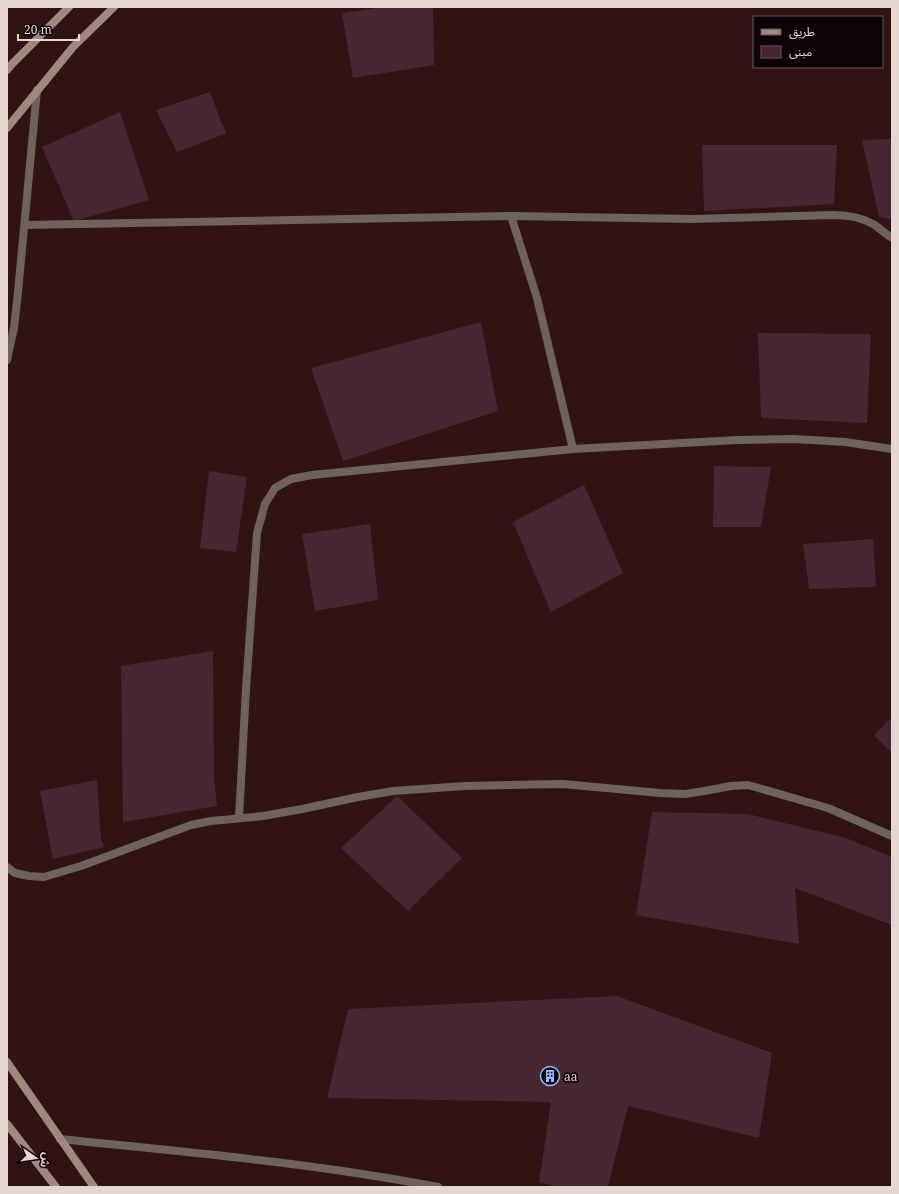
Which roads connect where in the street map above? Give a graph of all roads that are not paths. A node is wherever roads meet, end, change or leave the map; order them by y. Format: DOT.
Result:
graph roads {
  1 [pos="69,7"];
  2 [pos="114,7"];
  3 [pos="7,70"];
  4 [pos="37,90"];
  5 [pos="7,128"];
  6 [pos="511,216"];
  7 [pos="25,224"];
  8 [pos="892,238"];
  9 [pos="7,360"];
  10 [pos="573,449"];
  11 [pos="892,449"];
  12 [pos="239,818"];
  13 [pos="892,836"];
  14 [pos="7,867"];
  15 [pos="7,1062"];
  16 [pos="7,1124"];
  17 [pos="60,1139"];
  18 [pos="56,1187"];
  19 [pos="94,1187"];
  20 [pos="438,1187"];
  1 -- 3 [label="main road"];
  2 -- 4 [label="main road"];
  4 -- 5 [label="main road"];
  4 -- 7 [label="street"];
  6 -- 7 [label="street"];
  6 -- 8 [label="street"];
  6 -- 10 [label="street"];
  7 -- 9 [label="street"];
  10 -- 11 [label="street"];
  10 -- 12 [label="street"];
  12 -- 13 [label="street"];
  12 -- 14 [label="street"];
  15 -- 17 [label="main road"];
  16 -- 18 [label="main road"];
  17 -- 19 [label="main road"];
  17 -- 20 [label="street"];
}
